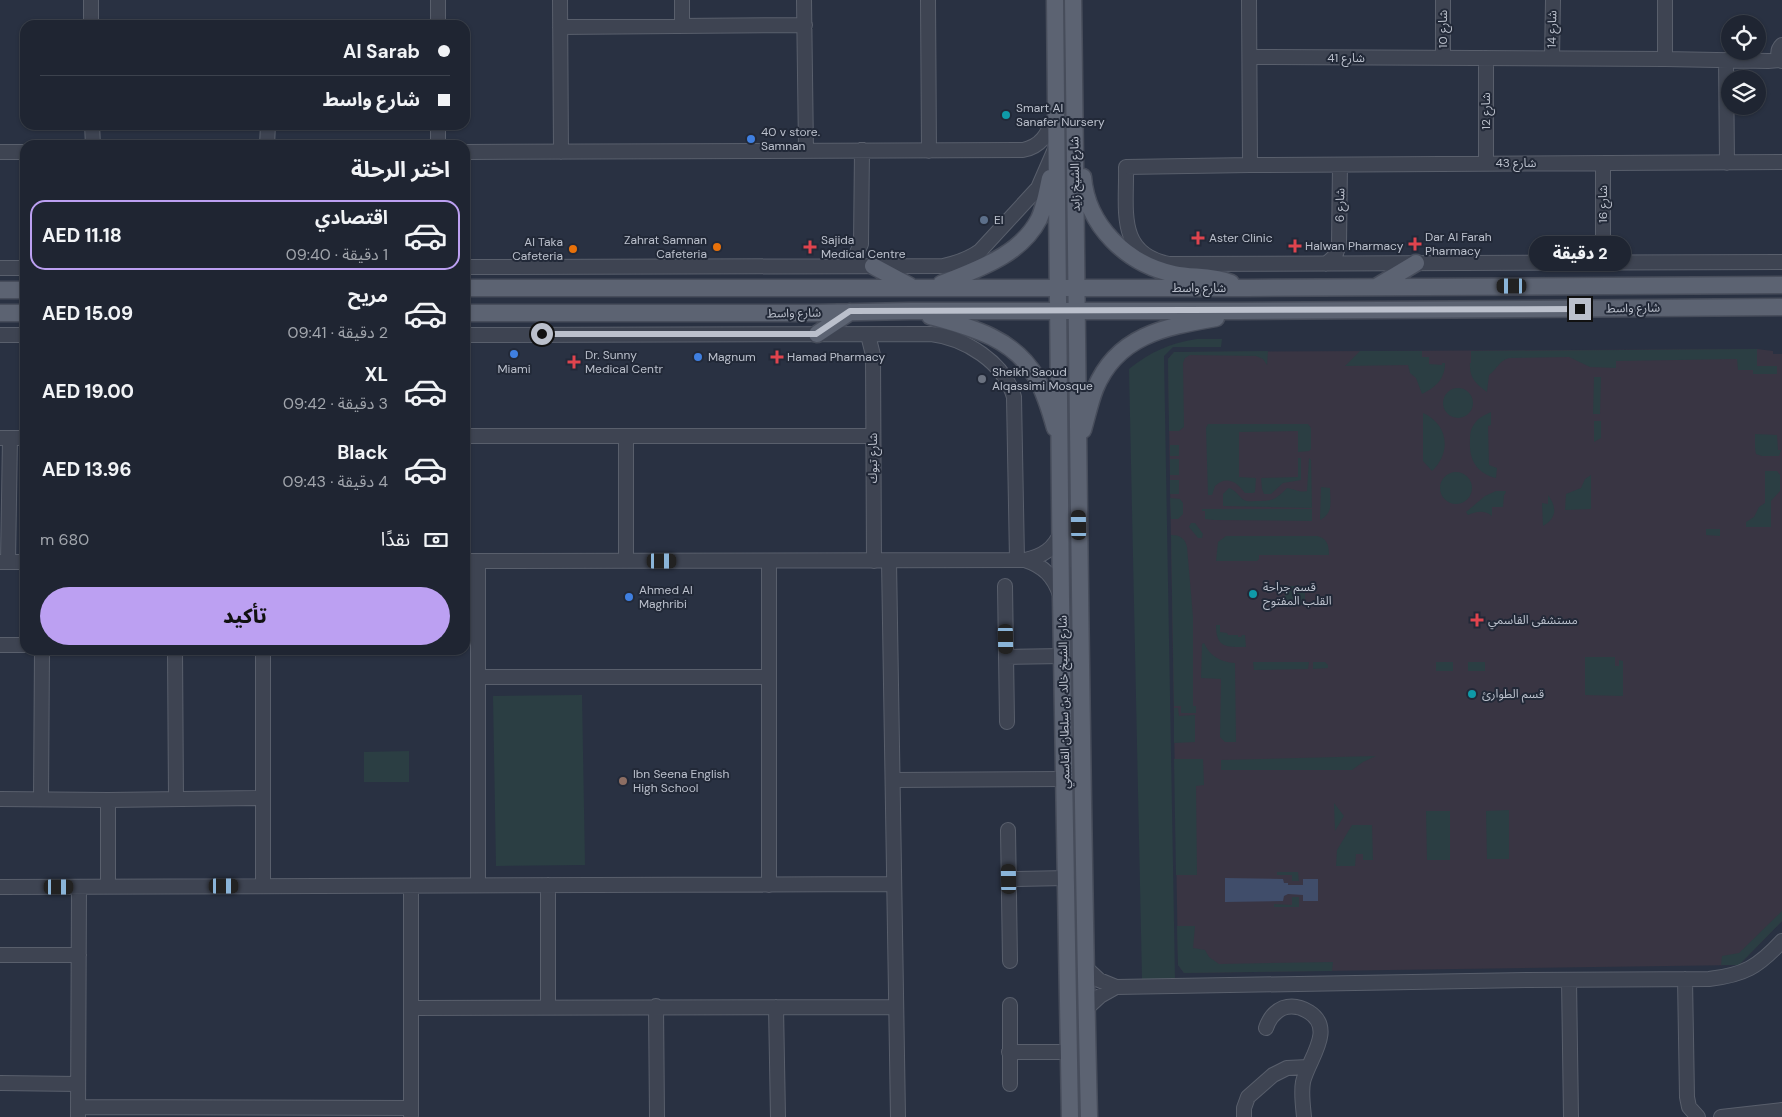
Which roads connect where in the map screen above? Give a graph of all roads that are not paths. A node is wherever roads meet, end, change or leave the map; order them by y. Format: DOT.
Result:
graph roads {
  1 [pos="91,0"];
  2 [pos="438,0"];
  3 [pos="560,0"];
  4 [pos="682,0"];
  5 [pos="804,0"];
  6 [pos="928,0"];
  7 [pos="1055,0"];
  8 [pos="1073,0"];
  9 [pos="1249,0"];
  10 [pos="1443,0"];
  11 [pos="1552,0"];
  12 [pos="1665,0"];
  13 [pos="91,20"];
  14 [pos="438,20"];
  15 [pos="682,25"];
  16 [pos="805,25"];
  17 [pos="560,27"];
  18 [pos="1781,50"];
  19 [pos="1766,57"];
  20 [pos="1250,58"];
  21 [pos="1443,58"];
  22 [pos="1486,58"];
  23 [pos="1552,58"];
  24 [pos="1664,58"];
  25 [pos="1721,60"];
  26 [pos="1726,60"];
  27 [pos="1056,114"];
  28 [pos="1075,131"];
  29 [pos="1056,146"];
  30 [pos="806,150"];
  31 [pos="862,150"];
  32 [pos="929,151"];
  33 [pos="0,152"];
  34 [pos="20,152"];
  35 [pos="470,152"];
  36 [pos="561,152"];
  37 [pos="1782,162"];
  38 [pos="1486,163"];
  39 [pos="1727,163"];
  40 [pos="1603,164"];
  41 [pos="1250,165"];
  42 [pos="1340,165"];
  43 [pos="861,244"];
  44 [pos="1340,244"];
  45 [pos="1603,244"];
  46 [pos="1782,262"];
  47 [pos="1416,263"];
  48 [pos="1617,263"];
  49 [pos="1155,264"];
  50 [pos="1326,264"];
  51 [pos="1353,264"];
  52 [pos="1590,264"];
  53 [pos="845,266"];
  54 [pos="873,266"];
  55 [pos="470,267"];
  56 [pos="0,268"];
  57 [pos="20,268"];
  58 [pos="1782,285"];
  59 [pos="1376,287"];
  60 [pos="470,288"];
  61 [pos="912,288"];
  62 [pos="934,288"];
  63 [pos="1058,288"];
  64 [pos="1077,288"];
  65 [pos="1247,288"];
  66 [pos="0,290"];
  67 [pos="20,290"];
  68 [pos="1782,307"];
  69 [pos="850,311"];
  70 [pos="910,311"];
  71 [pos="1058,311"];
  72 [pos="1078,311"];
  73 [pos="1237,311"];
  74 [pos="0,313"];
  75 [pos="20,313"];
  76 [pos="470,313"];
  77 [pos="816,334"];
  78 [pos="888,334"];
  79 [pos="470,335"];
  80 [pos="868,335"];
  81 [pos="0,336"];
  82 [pos="20,336"];
  83 [pos="872,355"];
  84 [pos="470,436"];
  85 [pos="626,436"];
  86 [pos="873,436"];
  87 [pos="5,438"];
  88 [pos="20,438"];
  89 [pos="1061,446"];
  90 [pos="1078,451"];
  91 [pos="1062,532"];
  92 [pos="889,560"];
  93 [pos="1021,560"];
  94 [pos="471,561"];
  95 [pos="626,561"];
  96 [pos="769,561"];
  97 [pos="874,561"];
  98 [pos="4,562"];
  99 [pos="20,562"];
  100 [pos="1005,586"];
  101 [pos="1062,598"];
  102 [pos="20,645"];
  103 [pos="0,646"];
  104 [pos="42,655"];
  105 [pos="175,655"];
  106 [pos="263,655"];
  107 [pos="1006,656"];
  108 [pos="1063,656"];
  109 [pos="478,676"];
  110 [pos="769,677"];
  111 [pos="1007,722"];
  112 [pos="1066,779"];
  113 [pos="893,780"];
  114 [pos="263,798"];
  115 [pos="0,799"];
  116 [pos="41,799"];
  117 [pos="108,800"];
  118 [pos="176,800"];
  119 [pos="1008,830"];
  120 [pos="1067,878"];
  121 [pos="1009,879"];
  122 [pos="769,884"];
  123 [pos="894,884"];
  124 [pos="478,885"];
  125 [pos="548,885"];
  126 [pos="263,886"];
  127 [pos="411,886"];
  128 [pos="0,887"];
  129 [pos="79,887"];
  130 [pos="108,887"];
  131 [pos="1782,941"];
  132 [pos="0,955"];
  133 [pos="79,955"];
  134 [pos="1010,960"];
  135 [pos="1086,968"];
  136 [pos="1685,979"];
  137 [pos="1569,980"];
  138 [pos="1116,987"];
  139 [pos="1069,992"];
  140 [pos="656,1006"];
  141 [pos="776,1006"];
  142 [pos="1010,1006"];
  143 [pos="548,1007"];
  144 [pos="896,1007"];
  145 [pos="411,1008"];
  146 [pos="1087,1008"];
  147 [pos="1266,1028"];
  148 [pos="1087,1035"];
  149 [pos="1009,1052"];
  150 [pos="1069,1052"];
  151 [pos="1308,1067"];
  152 [pos="0,1083"];
  153 [pos="1688,1083"];
  154 [pos="78,1084"];
  155 [pos="1010,1084"];
  156 [pos="1782,1110"];
  157 [pos="78,1112"];
  158 [pos="411,1112"];
  159 [pos="657,1117"];
  160 [pos="778,1117"];
  161 [pos="898,1117"];
  162 [pos="1070,1117"];
  163 [pos="1089,1117"];
  164 [pos="1244,1117"];
  165 [pos="1304,1117"];
  166 [pos="1571,1117"];
  167 [pos="1698,1117"];
  168 [pos="1717,1117"];
  169 [pos="1721,1117"];
  1 -- 13 [label="street"];
  2 -- 14 [label="street"];
  3 -- 17 [label="street"];
  4 -- 15 [label="street"];
  5 -- 16 [label="street"];
  6 -- 32 [label="street"];
  7 -- 27 [label="main road, شارع الشيخ زايد"];
  8 -- 28 [label="main road, شارع الشيخ زايد"];
  9 -- 20 [label="street"];
  10 -- 21 [label="street, شارع 10"];
  11 -- 23 [label="street, شارع 14"];
  12 -- 24 [label="street"];
  15 -- 16 [label="street"];
  15 -- 17 [label="street"];
  16 -- 30 [label="street"];
  17 -- 36 [label="street"];
  18 -- 19 [label="street, شارع 41"];
  20 -- 21 [label="street, شارع 41"];
  20 -- 41 [label="street"];
  21 -- 22 [label="street, شارع 41"];
  22 -- 23 [label="street, شارع 41"];
  22 -- 38 [label="street, شارع 12"];
  23 -- 24 [label="street, شارع 41"];
  24 -- 25 [label="street, شارع 41"];
  26 -- 39 [label="street"];
  27 -- 29 [label="main road, شارع الشيخ زايد"];
  27 -- 32 [label="street"];
  28 -- 49 [label="main road"];
  28 -- 64 [label="main road, شارع الشيخ زايد"];
  29 -- 54 [label="street"];
  29 -- 62 [label="main road"];
  29 -- 63 [label="main road, شارع الشيخ زايد"];
  30 -- 31 [label="street"];
  30 -- 36 [label="street"];
  31 -- 32 [label="street"];
  31 -- 43 [label="street"];
  33 -- 34 [label="street"];
  35 -- 36 [label="street"];
  37 -- 39 [label="street, شارع 43"];
  38 -- 40 [label="street, شارع 43"];
  38 -- 42 [label="street, شارع 43"];
  39 -- 40 [label="street, شارع 43"];
  40 -- 45 [label="street, شارع 16"];
  41 -- 42 [label="street, شارع 43"];
  41 -- 49 [label="street, شارع 43"];
  42 -- 44 [label="street, شارع 6"];
  43 -- 53 [label="street"];
  43 -- 54 [label="street"];
  44 -- 50 [label="street"];
  44 -- 51 [label="street"];
  45 -- 48 [label="street"];
  45 -- 52 [label="street"];
  46 -- 48 [label="street"];
  47 -- 51 [label="street"];
  47 -- 52 [label="street"];
  47 -- 59 [label="main road"];
  48 -- 52 [label="street"];
  49 -- 50 [label="street"];
  49 -- 65 [label="main road"];
  50 -- 51 [label="street"];
  53 -- 54 [label="street"];
  53 -- 55 [label="street"];
  54 -- 61 [label="main road"];
  56 -- 57 [label="street"];
  58 -- 59 [label="main road, شارع واسط"];
  59 -- 65 [label="main road, شارع واسط"];
  60 -- 61 [label="main road, شارع واسط"];
  61 -- 62 [label="main road, شارع واسط"];
  62 -- 63 [label="main road, شارع واسط"];
  63 -- 64 [label="main road, شارع واسط"];
  63 -- 71 [label="main road, شارع الشيخ خالد بن سلطان القاسمي"];
  64 -- 65 [label="main road, شارع واسط"];
  64 -- 72 [label="main road, شارع الشيخ خالد بن سلطان القاسمي"];
  66 -- 67 [label="main road"];
  68 -- 73 [label="main road, شارع واسط"];
  69 -- 70 [label="main road, شارع واسط"];
  69 -- 76 [label="main road, شارع واسط"];
  69 -- 77 [label="main road"];
  70 -- 71 [label="main road, شارع واسط"];
  70 -- 89 [label="main road"];
  71 -- 72 [label="main road, شارع واسط"];
  71 -- 89 [label="main road, شارع الشيخ خالد بن سلطان القاسمي"];
  72 -- 73 [label="main road, شارع واسط"];
  72 -- 90 [label="main road, شارع الشيخ خالد بن سلطان القاسمي"];
  73 -- 90 [label="main road"];
  74 -- 75 [label="main road"];
  77 -- 79 [label="street"];
  77 -- 80 [label="street"];
  78 -- 80 [label="street"];
  78 -- 83 [label="street"];
  78 -- 93 [label="street"];
  80 -- 83 [label="street, شارع تبوك"];
  81 -- 82 [label="street"];
  83 -- 86 [label="street, شارع تبوك"];
  84 -- 85 [label="street"];
  85 -- 86 [label="street"];
  85 -- 95 [label="street"];
  86 -- 97 [label="street, شارع تبوك"];
  87 -- 88 [label="street"];
  87 -- 98 [label="street"];
  89 -- 91 [label="main road, شارع الشيخ خالد بن سلطان القاسمي"];
  90 -- 135 [label="main road, شارع الشيخ خالد بن سلطان القاسمي"];
  91 -- 93 [label="street"];
  91 -- 101 [label="main road, شارع الشيخ خالد بن سلطان القاسمي"];
  92 -- 93 [label="street"];
  92 -- 97 [label="street"];
  92 -- 113 [label="street"];
  93 -- 101 [label="street"];
  94 -- 95 [label="street"];
  94 -- 109 [label="street"];
  95 -- 96 [label="street"];
  96 -- 97 [label="street"];
  96 -- 110 [label="street"];
  98 -- 99 [label="street"];
  100 -- 107 [label="street"];
  101 -- 108 [label="main road, شارع الشيخ خالد بن سلطان القاسمي"];
  102 -- 103 [label="street"];
  104 -- 116 [label="street"];
  105 -- 118 [label="street"];
  106 -- 114 [label="street"];
  107 -- 108 [label="street"];
  107 -- 111 [label="street"];
  108 -- 112 [label="main road, شارع الشيخ خالد بن سلطان القاسمي"];
  109 -- 110 [label="street"];
  109 -- 124 [label="street"];
  110 -- 122 [label="street"];
  112 -- 113 [label="street"];
  112 -- 120 [label="main road, شارع الشيخ خالد بن سلطان القاسمي"];
  113 -- 123 [label="street"];
  114 -- 118 [label="street"];
  114 -- 126 [label="street"];
  115 -- 116 [label="street"];
  116 -- 117 [label="street"];
  117 -- 118 [label="street"];
  117 -- 130 [label="street"];
  119 -- 121 [label="street"];
  120 -- 121 [label="street"];
  120 -- 139 [label="main road, شارع الشيخ خالد بن سلطان القاسمي"];
  121 -- 134 [label="street"];
  122 -- 123 [label="street"];
  122 -- 125 [label="street"];
  123 -- 144 [label="street"];
  124 -- 125 [label="street"];
  124 -- 127 [label="street"];
  125 -- 143 [label="street"];
  126 -- 127 [label="street"];
  126 -- 130 [label="street"];
  127 -- 145 [label="street"];
  128 -- 129 [label="street"];
  129 -- 130 [label="street"];
  129 -- 133 [label="street"];
  131 -- 136 [label="street"];
  132 -- 133 [label="street"];
  133 -- 154 [label="street"];
  135 -- 138 [label="street"];
  135 -- 146 [label="main road, شارع الشيخ خالد بن سلطان القاسمي"];
  136 -- 137 [label="street"];
  136 -- 153 [label="street"];
  137 -- 138 [label="street"];
  137 -- 166 [label="street"];
  138 -- 146 [label="street"];
  139 -- 148 [label="main road"];
  139 -- 150 [label="main road, شارع الشيخ خالد بن سلطان القاسمي"];
  140 -- 141 [label="street"];
  140 -- 143 [label="street"];
  140 -- 159 [label="street"];
  141 -- 144 [label="street"];
  141 -- 160 [label="street"];
  142 -- 149 [label="street"];
  143 -- 145 [label="street"];
  144 -- 161 [label="street"];
  145 -- 158 [label="street"];
  146 -- 148 [label="main road, شارع الشيخ خالد بن سلطان القاسمي"];
  147 -- 151 [label="street"];
  148 -- 163 [label="main road, شارع الشيخ خالد بن سلطان القاسمي"];
  149 -- 150 [label="street"];
  149 -- 155 [label="street"];
  150 -- 162 [label="main road, شارع الشيخ خالد بن سلطان القاسمي"];
  151 -- 164 [label="street"];
  151 -- 165 [label="street"];
  152 -- 154 [label="street"];
  153 -- 167 [label="street"];
  153 -- 168 [label="street"];
  154 -- 157 [label="street"];
  156 -- 169 [label="street"];
  157 -- 158 [label="street"];
}
